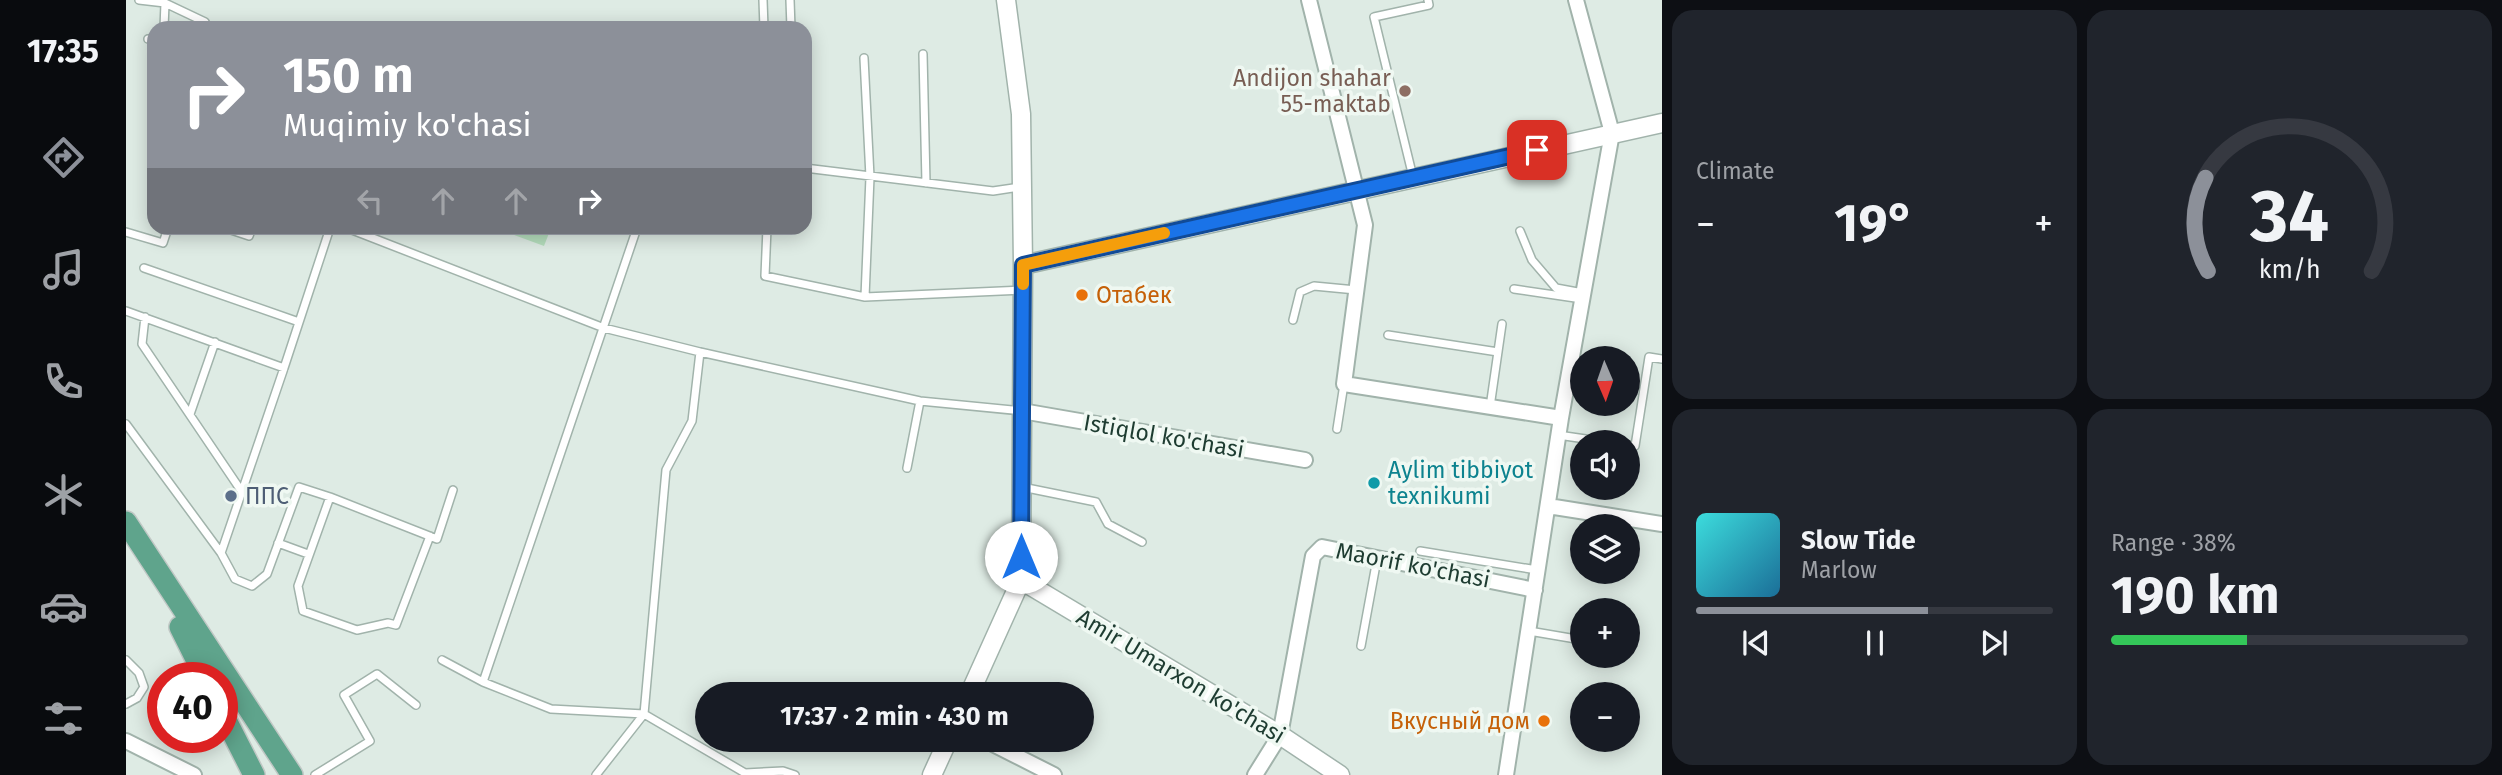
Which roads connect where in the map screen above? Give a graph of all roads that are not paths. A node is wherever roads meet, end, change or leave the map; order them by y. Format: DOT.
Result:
graph roads {
  1 [pos="139,0"];
  2 [pos="763,0"];
  3 [pos="790,0"];
  4 [pos="1006,0"];
  5 [pos="1308,0"];
  6 [pos="1428,0"];
  7 [pos="1576,0"];
  8 [pos="165,3"];
  9 [pos="164,21"];
  10 [pos="203,21"];
  11 [pos="764,21"];
  12 [pos="791,21"];
  13 [pos="923,54"];
  14 [pos="864,58"];
  15 [pos="1662,123"];
  16 [pos="1612,133"];
  17 [pos="812,170"];
  18 [pos="870,177"];
  19 [pos="1413,177"];
  20 [pos="926,183"];
  21 [pos="1022,187"];
  22 [pos="1356,189"];
  23 [pos="1520,231"];
  24 [pos="126,232"];
  25 [pos="166,235"];
  26 [pos="328,235"];
  27 [pos="365,235"];
  28 [pos="635,235"];
  29 [pos="767,235"];
  30 [pos="1023,265"];
  31 [pos="144,268"];
  32 [pos="1514,289"];
  33 [pos="1023,290"];
  34 [pos="1356,290"];
  35 [pos="1583,296"];
  36 [pos="865,297"];
  37 [pos="128,312"];
  38 [pos="145,317"];
  39 [pos="1293,320"];
  40 [pos="299,322"];
  41 [pos="126,323"];
  42 [pos="1502,324"];
  43 [pos="604,328"];
  44 [pos="1388,335"];
  45 [pos="215,342"];
  46 [pos="700,352"];
  47 [pos="1498,352"];
  48 [pos="1662,359"];
  49 [pos="284,368"];
  50 [pos="1345,384"];
  51 [pos="920,401"];
  52 [pos="1490,407"];
  53 [pos="1022,411"];
  54 [pos="190,414"];
  55 [pos="1561,418"];
  56 [pos="126,424"];
  57 [pos="1337,429"];
  58 [pos="1638,430"];
  59 [pos="1559,435"];
  60 [pos="1570,437"];
  61 [pos="1305,460"];
  62 [pos="907,468"];
  63 [pos="1021,487"];
  64 [pos="453,490"];
  65 [pos="242,492"];
  66 [pos="330,498"];
  67 [pos="1548,506"];
  68 [pos="126,522"];
  69 [pos="1662,524"];
  70 [pos="430,536"];
  71 [pos="1142,542"];
  72 [pos="278,543"];
  73 [pos="140,546"];
  74 [pos="1420,551"];
  75 [pos="222,553"];
  76 [pos="308,554"];
  77 [pos="1377,558"];
  78 [pos="1538,570"];
  79 [pos="1021,580"];
  80 [pos="1535,590"];
  81 [pos="1528,631"];
  82 [pos="1570,638"];
  83 [pos="1361,646"];
  84 [pos="126,660"];
  85 [pos="442,660"];
  86 [pos="198,662"];
  87 [pos="483,682"];
  88 [pos="975,682"];
  89 [pos="126,704"];
  90 [pos="416,705"];
  91 [pos="644,714"];
  92 [pos="1280,735"];
  93 [pos="126,741"];
  94 [pos="238,744"];
  95 [pos="943,752"];
  96 [pos="1009,752"];
  97 [pos="194,775"];
  98 [pos="254,775"];
  99 [pos="292,775"];
  100 [pos="315,775"];
  101 [pos="596,775"];
  102 [pos="795,775"];
  103 [pos="932,775"];
  104 [pos="1054,775"];
  105 [pos="1255,775"];
  106 [pos="1339,775"];
  107 [pos="1506,775"];
  1 -- 8 [label="lane"];
  2 -- 11 [label="lane"];
  3 -- 12 [label="lane"];
  4 -- 21 [label="street"];
  5 -- 22 [label="street"];
  6 -- 19 [label="lane"];
  7 -- 16 [label="street"];
  8 -- 9 [label="lane"];
  8 -- 10 [label="lane"];
  13 -- 20 [label="lane"];
  14 -- 18 [label="lane"];
  15 -- 16 [label="street"];
  16 -- 19 [label="street"];
  16 -- 35 [label="street"];
  17 -- 18 [label="lane"];
  18 -- 20 [label="lane"];
  18 -- 36 [label="lane"];
  19 -- 22 [label="street"];
  20 -- 21 [label="lane"];
  21 -- 30 [label="street"];
  22 -- 30 [label="street"];
  22 -- 34 [label="street"];
  23 -- 35 [label="lane"];
  24 -- 25 [label="lane"];
  26 -- 40 [label="lane"];
  27 -- 43 [label="lane"];
  28 -- 43 [label="lane"];
  29 -- 36 [label="lane"];
  30 -- 33 [label="street"];
  31 -- 40 [label="lane"];
  32 -- 35 [label="lane"];
  33 -- 36 [label="lane"];
  33 -- 53 [label="street"];
  34 -- 39 [label="lane"];
  34 -- 50 [label="street"];
  35 -- 55 [label="street"];
  37 -- 38 [label="lane"];
  37 -- 41 [label="lane"];
  38 -- 45 [label="lane"];
  38 -- 54 [label="lane"];
  40 -- 49 [label="lane"];
  42 -- 47 [label="lane"];
  43 -- 46 [label="lane"];
  43 -- 87 [label="lane"];
  44 -- 47 [label="lane"];
  45 -- 49 [label="lane"];
  45 -- 54 [label="lane"];
  46 -- 51 [label="lane"];
  46 -- 91 [label="lane"];
  47 -- 52 [label="lane"];
  48 -- 58 [label="lane"];
  49 -- 65 [label="lane"];
  50 -- 52 [label="street"];
  50 -- 57 [label="lane"];
  51 -- 53 [label="lane"];
  51 -- 62 [label="lane"];
  52 -- 55 [label="street"];
  53 -- 61 [label="street, Istiqlol ko'chasi"];
  53 -- 63 [label="street"];
  54 -- 65 [label="lane"];
  55 -- 59 [label="street"];
  56 -- 75 [label="lane"];
  59 -- 60 [label="lane"];
  59 -- 67 [label="street"];
  63 -- 71 [label="lane"];
  63 -- 79 [label="street"];
  64 -- 70 [label="lane"];
  65 -- 75 [label="lane"];
  66 -- 70 [label="lane"];
  66 -- 72 [label="lane"];
  66 -- 76 [label="lane"];
  67 -- 69 [label="street"];
  67 -- 78 [label="street"];
  68 -- 73 [label="main road"];
  70 -- 76 [label="lane"];
  72 -- 75 [label="lane"];
  72 -- 76 [label="lane"];
  73 -- 86 [label="main road"];
  73 -- 99 [label="main road"];
  74 -- 78 [label="lane"];
  77 -- 80 [label="street, Maorif ko'chasi"];
  77 -- 83 [label="lane"];
  77 -- 92 [label="street, Maorif ko'chasi"];
  78 -- 80 [label="street"];
  79 -- 88 [label="street"];
  79 -- 92 [label="street, Amir Umarxon ko'chasi"];
  80 -- 81 [label="street"];
  81 -- 82 [label="lane"];
  81 -- 107 [label="street"];
  84 -- 89 [label="lane"];
  85 -- 87 [label="lane"];
  87 -- 91 [label="lane"];
  90 -- 100 [label="lane"];
  91 -- 101 [label="lane"];
  91 -- 102 [label="lane"];
  92 -- 105 [label="street, Maorif ko'chasi"];
  92 -- 106 [label="street, Amir Umarxon ko'chasi"];
  93 -- 97 [label="street"];
  94 -- 98 [label="main road"];
  95 -- 103 [label="street"];
  96 -- 104 [label="street"];
}
